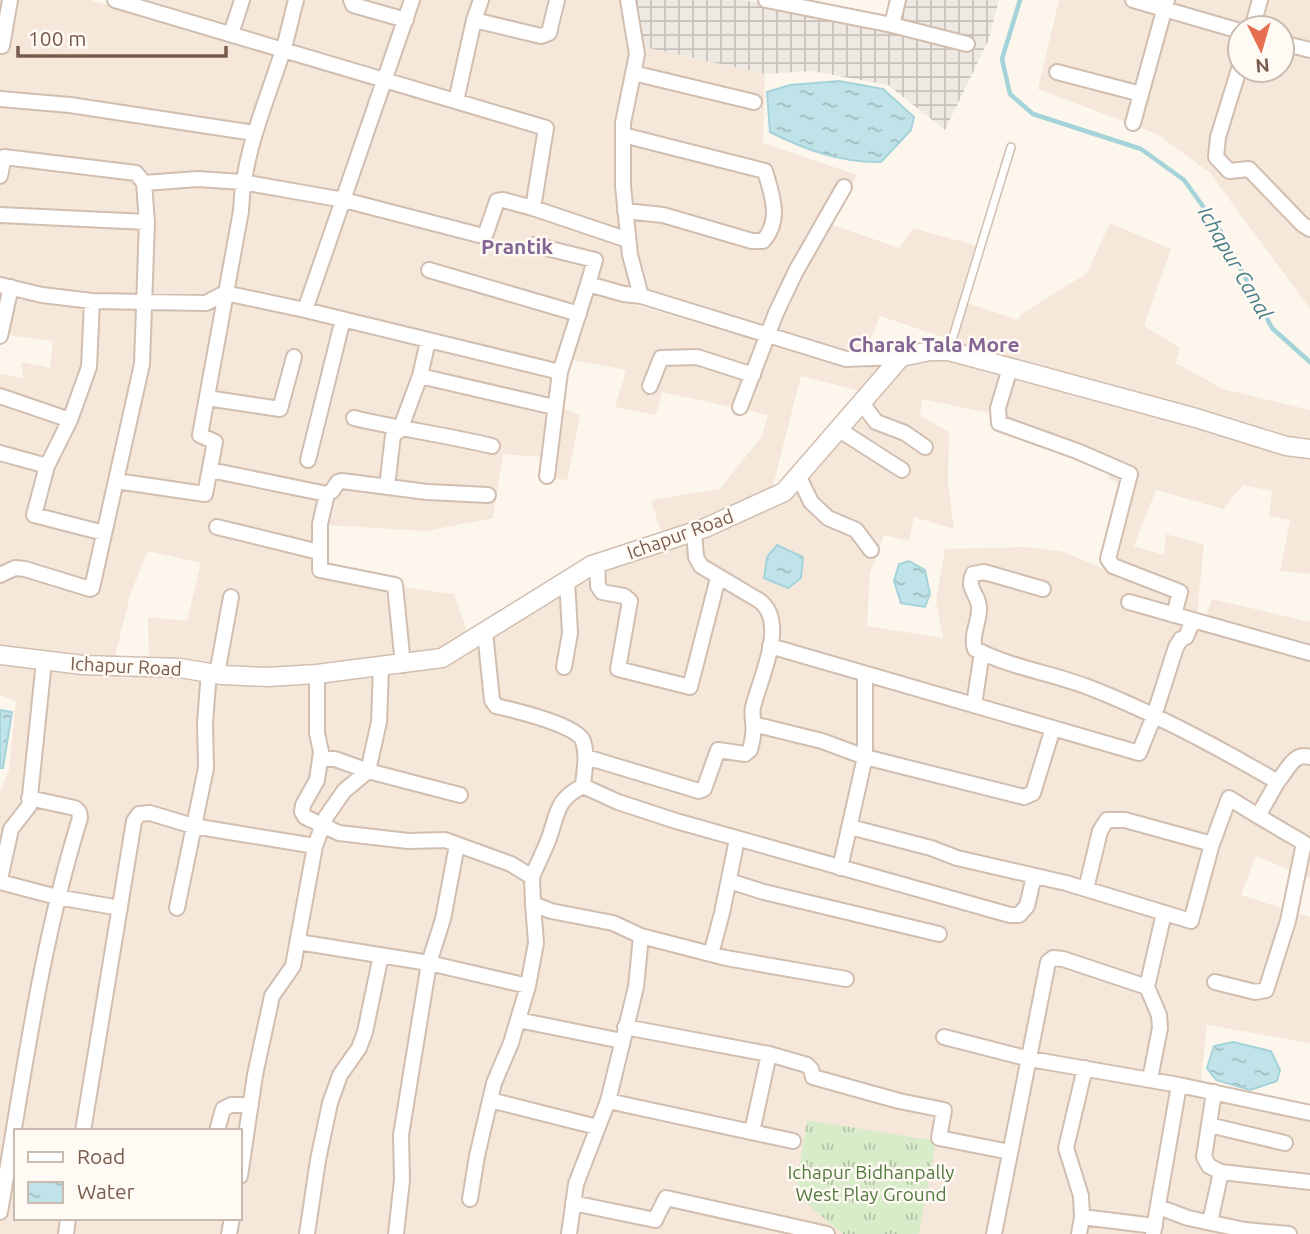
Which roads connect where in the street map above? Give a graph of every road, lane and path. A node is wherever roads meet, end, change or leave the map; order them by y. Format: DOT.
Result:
graph roads {
  1 [pos="10,0"];
  2 [pos="115,0"];
  3 [pos="242,0"];
  4 [pos="296,0"];
  5 [pos="351,0"];
  6 [pos="412,0"];
  7 [pos="481,0"];
  8 [pos="557,0"];
  9 [pos="628,0"];
  10 [pos="898,0"];
  11 [pos="1132,0"];
  12 [pos="775,1"];
  13 [pos="1166,4"];
  14 [pos="833,6"];
  15 [pos="405,20"];
  16 [pos="474,20"];
  17 [pos="892,25"];
  18 [pos="1226,27"];
  19 [pos="231,34"];
  20 [pos="967,44"];
  21 [pos="0,46"];
  22 [pos="284,49"];
  23 [pos="1057,72"];
  24 [pos="633,74"];
  25 [pos="386,80"];
  26 [pos="1234,84"];
  27 [pos="1141,94"];
  28 [pos="0,99"];
  29 [pos="456,101"];
  30 [pos="754,102"];
  31 [pos="1133,123"];
  32 [pos="254,133"];
  33 [pos="623,135"];
  34 [pos="1011,147"];
  35 [pos="0,176"];
  36 [pos="144,183"];
  37 [pos="242,183"];
  38 [pos="844,187"];
  39 [pos="344,200"];
  40 [pos="533,208"];
  41 [pos="625,211"];
  42 [pos="0,215"];
  43 [pos="147,222"];
  44 [pos="1310,229"];
  45 [pos="628,240"];
  46 [pos="534,245"];
  47 [pos="429,270"];
  48 [pos="588,284"];
  49 [pos="5,286"];
  50 [pos="225,293"];
  51 [pos="641,296"];
  52 [pos="144,300"];
  53 [pos="92,301"];
  54 [pos="305,310"];
  55 [pos="579,314"];
  56 [pos="343,319"];
  57 [pos="769,335"];
  58 [pos="0,336"];
  59 [pos="428,341"];
  60 [pos="949,351"];
  61 [pos="294,357"];
  62 [pos="901,358"];
  63 [pos="1010,368"];
  64 [pos="560,372"];
  65 [pos="753,375"];
  66 [pos="420,376"];
  67 [pos="650,386"];
  68 [pos="0,396"];
  69 [pos="207,398"];
  70 [pos="862,403"];
  71 [pos="554,407"];
  72 [pos="740,407"];
  73 [pos="354,418"];
  74 [pos="69,421"];
  75 [pos="400,429"];
  76 [pos="838,429"];
  77 [pos="492,446"];
  78 [pos="925,447"];
  79 [pos="1310,449"];
  80 [pos="0,453"];
  81 [pos="308,460"];
  82 [pos="47,466"];
  83 [pos="209,470"];
  84 [pos="902,470"];
  85 [pos="798,475"];
  86 [pos="547,476"];
  87 [pos="116,481"];
  88 [pos="387,487"];
  89 [pos="327,494"];
  90 [pos="488,495"];
  91 [pos="217,527"];
  92 [pos="694,531"];
  93 [pos="104,533"];
  94 [pos="871,550"];
  95 [pos="319,552"];
  96 [pos="597,563"];
  97 [pos="0,575"];
  98 [pos="718,578"];
  99 [pos="567,580"];
  100 [pos="1043,589"];
  101 [pos="231,597"];
  102 [pos="1129,602"];
  103 [pos="1174,615"];
  104 [pos="1192,620"];
  105 [pos="485,632"];
  106 [pos="770,646"];
  107 [pos="982,652"];
  108 [pos="1310,653"];
  109 [pos="0,655"];
  110 [pos="44,661"];
  111 [pos="403,665"];
  112 [pos="381,667"];
  113 [pos="564,667"];
  114 [pos="213,673"];
  115 [pos="317,674"];
  116 [pos="865,674"];
  117 [pos="974,705"];
  118 [pos="1154,716"];
  119 [pos="753,724"];
  120 [pos="1053,728"];
  121 [pos="586,757"];
  122 [pos="865,757"];
  123 [pos="1310,757"];
  124 [pos="320,759"];
  125 [pos="368,771"];
  126 [pos="1278,781"];
  127 [pos="583,786"];
  128 [pos="460,795"];
  129 [pos="29,798"];
  130 [pos="1258,816"];
  131 [pos="323,825"];
  132 [pos="193,826"];
  133 [pos="850,827"];
  134 [pos="737,839"];
  135 [pos="1212,844"];
  136 [pos="457,845"];
  137 [pos="315,846"];
  138 [pos="839,868"];
  139 [pos="1034,876"];
  140 [pos="532,877"];
  141 [pos="0,881"];
  142 [pos="729,881"];
  143 [pos="1086,889"];
  144 [pos="57,897"];
  145 [pos="533,904"];
  146 [pos="120,908"];
  147 [pos="177,908"];
  148 [pos="1164,913"];
  149 [pos="939,934"];
  150 [pos="641,936"];
  151 [pos="298,942"];
  152 [pos="711,954"];
  153 [pos="380,955"];
  154 [pos="429,963"];
  155 [pos="846,979"];
  156 [pos="1215,982"];
  157 [pos="528,986"];
  158 [pos="1147,987"];
  159 [pos="518,1020"];
  160 [pos="624,1034"];
  161 [pos="944,1037"];
  162 [pos="769,1054"];
  163 [pos="1030,1059"];
  164 [pos="1085,1068"];
  165 [pos="1150,1079"];
  166 [pos="1179,1085"];
  167 [pos="1214,1092"];
  168 [pos="490,1100"];
  169 [pos="608,1101"];
  170 [pos="251,1105"];
  171 [pos="1310,1113"];
  172 [pos="1209,1125"];
  173 [pos="597,1127"];
  174 [pos="83,1129"];
  175 [pos="218,1129"];
  176 [pos="752,1132"];
  177 [pos="793,1141"];
  178 [pos="1285,1143"];
  179 [pos="1010,1152"];
  180 [pos="242,1163"];
  181 [pos="1221,1172"];
  182 [pos="1310,1182"];
  183 [pos="470,1199"];
  184 [pos="573,1203"];
  185 [pos="1159,1207"];
  186 [pos="0,1212"];
  187 [pos="1082,1217"];
  188 [pos="1210,1222"];
  189 [pos="1154,1230"];
  190 [pos="1249,1232"];
  191 [pos="307,1234"];
  192 [pos="396,1234"];
  193 [pos="569,1234"];
  194 [pos="827,1234"];
  195 [pos="994,1234"];
  196 [pos="1079,1234"];
  197 [pos="1289,1234"];
  1 -- 21 [label="street"];
  2 -- 19 [label="street"];
  3 -- 19 [label="street"];
  4 -- 22 [label="street"];
  5 -- 15 [label="street"];
  6 -- 15 [label="street"];
  7 -- 16 [label="street"];
  8 -- 16 [label="street"];
  9 -- 24 [label="street"];
  10 -- 17 [label="street"];
  11 -- 13 [label="street"];
  12 -- 14 [label="street"];
  13 -- 18 [label="street"];
  13 -- 27 [label="street"];
  14 -- 17 [label="street"];
  15 -- 25 [label="street"];
  16 -- 29 [label="street"];
  17 -- 20 [label="street"];
  19 -- 22 [label="street"];
  22 -- 25 [label="street"];
  22 -- 32 [label="street"];
  23 -- 27 [label="street"];
  24 -- 30 [label="street"];
  24 -- 33 [label="street"];
  25 -- 29 [label="street"];
  25 -- 39 [label="street"];
  26 -- 44 [label="street"];
  27 -- 31 [label="street"];
  28 -- 32 [label="street"];
  29 -- 40 [label="street"];
  32 -- 37 [label="street"];
  33 -- 41 [label="street"];
  33 -- 41 [label="street"];
  34 -- 60 [label="lane"];
  35 -- 36 [label="street"];
  36 -- 37 [label="street"];
  36 -- 43 [label="street"];
  37 -- 39 [label="street"];
  37 -- 50 [label="street"];
  38 -- 57 [label="street"];
  39 -- 40 [label="street"];
  39 -- 54 [label="street"];
  40 -- 45 [label="street"];
  41 -- 45 [label="street"];
  42 -- 43 [label="street"];
  43 -- 52 [label="street"];
  45 -- 51 [label="street"];
  46 -- 48 [label="street"];
  47 -- 55 [label="street"];
  48 -- 51 [label="street"];
  48 -- 55 [label="street"];
  49 -- 53 [label="street"];
  49 -- 58 [label="street"];
  50 -- 52 [label="street"];
  50 -- 54 [label="street"];
  50 -- 69 [label="street"];
  51 -- 57 [label="street"];
  52 -- 53 [label="street"];
  52 -- 87 [label="street"];
  53 -- 74 [label="street"];
  54 -- 56 [label="street"];
  55 -- 64 [label="street"];
  56 -- 59 [label="street"];
  56 -- 81 [label="street"];
  57 -- 62 [label="street"];
  57 -- 65 [label="street"];
  59 -- 64 [label="street"];
  59 -- 66 [label="street"];
  60 -- 62 [label="street"];
  60 -- 63 [label="street"];
  61 -- 69 [label="street"];
  62 -- 70 [label="street, Ichapur Road"];
  63 -- 79 [label="street"];
  63 -- 103 [label="street"];
  64 -- 71 [label="street"];
  65 -- 67 [label="street"];
  65 -- 72 [label="street"];
  66 -- 71 [label="street"];
  66 -- 75 [label="street"];
  68 -- 74 [label="street"];
  69 -- 83 [label="street"];
  70 -- 76 [label="street, Ichapur Road"];
  70 -- 78 [label="street"];
  71 -- 86 [label="street"];
  73 -- 75 [label="street"];
  74 -- 82 [label="street"];
  75 -- 77 [label="street"];
  75 -- 88 [label="street"];
  76 -- 84 [label="street"];
  76 -- 85 [label="street, Ichapur Road"];
  80 -- 82 [label="street"];
  82 -- 93 [label="street"];
  83 -- 87 [label="street"];
  83 -- 89 [label="street"];
  85 -- 92 [label="street, Ichapur Road"];
  85 -- 94 [label="street"];
  87 -- 93 [label="street"];
  88 -- 89 [label="street"];
  88 -- 90 [label="street"];
  89 -- 95 [label="street"];
  91 -- 95 [label="street"];
  92 -- 96 [label="street, Ichapur Road"];
  92 -- 98 [label="street"];
  93 -- 97 [label="street"];
  95 -- 111 [label="street"];
  96 -- 98 [label="street"];
  96 -- 99 [label="street, Ichapur Road"];
  98 -- 106 [label="street"];
  99 -- 105 [label="street, Ichapur Road"];
  99 -- 113 [label="street"];
  100 -- 107 [label="street"];
  101 -- 114 [label="street"];
  102 -- 103 [label="street"];
  103 -- 104 [label="street"];
  104 -- 108 [label="street"];
  104 -- 118 [label="street"];
  105 -- 111 [label="street, Ichapur Road"];
  105 -- 121 [label="street"];
  106 -- 116 [label="street"];
  106 -- 119 [label="street"];
  107 -- 117 [label="street"];
  107 -- 118 [label="street"];
  109 -- 110 [label="street, Ichapur Road"];
  110 -- 114 [label="street, Ichapur Road"];
  110 -- 129 [label="street"];
  111 -- 112 [label="street, Ichapur Road"];
  112 -- 115 [label="street, Ichapur Road"];
  112 -- 125 [label="street"];
  114 -- 115 [label="street, Ichapur Road"];
  114 -- 132 [label="street"];
  115 -- 124 [label="street"];
  116 -- 117 [label="street"];
  116 -- 122 [label="street"];
  117 -- 120 [label="street"];
  118 -- 120 [label="street"];
  118 -- 126 [label="street"];
  119 -- 121 [label="street"];
  119 -- 122 [label="street"];
  120 -- 122 [label="street"];
  121 -- 127 [label="street"];
  122 -- 133 [label="street"];
  123 -- 126 [label="street"];
  124 -- 125 [label="street"];
  124 -- 131 [label="street"];
  125 -- 128 [label="street"];
  125 -- 131 [label="street"];
  126 -- 130 [label="street"];
  127 -- 134 [label="street"];
  127 -- 140 [label="street"];
  129 -- 141 [label="street"];
  129 -- 144 [label="street"];
  130 -- 135 [label="street"];
  130 -- 156 [label="street"];
  131 -- 136 [label="street"];
  131 -- 137 [label="street"];
  132 -- 137 [label="street"];
  132 -- 146 [label="street"];
  132 -- 147 [label="street"];
  133 -- 138 [label="street"];
  133 -- 139 [label="street"];
  134 -- 138 [label="street"];
  134 -- 142 [label="street"];
  135 -- 143 [label="street"];
  135 -- 148 [label="street"];
  136 -- 140 [label="street"];
  136 -- 154 [label="street"];
  137 -- 151 [label="street"];
  138 -- 139 [label="street"];
  139 -- 143 [label="street"];
  140 -- 145 [label="street"];
  141 -- 144 [label="street"];
  142 -- 149 [label="street"];
  142 -- 152 [label="street"];
  143 -- 148 [label="street"];
  144 -- 146 [label="street"];
  144 -- 186 [label="street"];
  145 -- 150 [label="street"];
  145 -- 157 [label="street"];
  146 -- 174 [label="street"];
  148 -- 158 [label="street"];
  150 -- 152 [label="street"];
  150 -- 160 [label="street"];
  151 -- 153 [label="street"];
  151 -- 170 [label="street"];
  152 -- 155 [label="street"];
  153 -- 154 [label="street"];
  153 -- 191 [label="street"];
  154 -- 157 [label="street"];
  154 -- 192 [label="street"];
  157 -- 159 [label="street"];
  158 -- 163 [label="street"];
  158 -- 165 [label="street"];
  159 -- 160 [label="street"];
  159 -- 168 [label="street"];
  160 -- 162 [label="street"];
  160 -- 169 [label="street"];
  161 -- 163 [label="street"];
  162 -- 176 [label="street"];
  162 -- 179 [label="street"];
  163 -- 164 [label="street"];
  163 -- 179 [label="street"];
  164 -- 165 [label="street"];
  164 -- 187 [label="street"];
  165 -- 166 [label="street"];
  166 -- 167 [label="street"];
  166 -- 185 [label="street"];
  167 -- 171 [label="street"];
  167 -- 172 [label="street"];
  168 -- 173 [label="street"];
  168 -- 183 [label="street"];
  169 -- 173 [label="street"];
  169 -- 176 [label="street"];
  170 -- 175 [label="street"];
  170 -- 180 [label="street"];
  172 -- 178 [label="street"];
  172 -- 181 [label="street"];
  173 -- 184 [label="street"];
  176 -- 177 [label="street"];
  179 -- 195 [label="street"];
  181 -- 182 [label="street"];
  181 -- 188 [label="street"];
  184 -- 193 [label="street"];
  184 -- 194 [label="street"];
  185 -- 188 [label="street"];
  185 -- 189 [label="street"];
  187 -- 189 [label="street"];
  187 -- 196 [label="street"];
  188 -- 190 [label="street"];
  190 -- 197 [label="street"];
}
